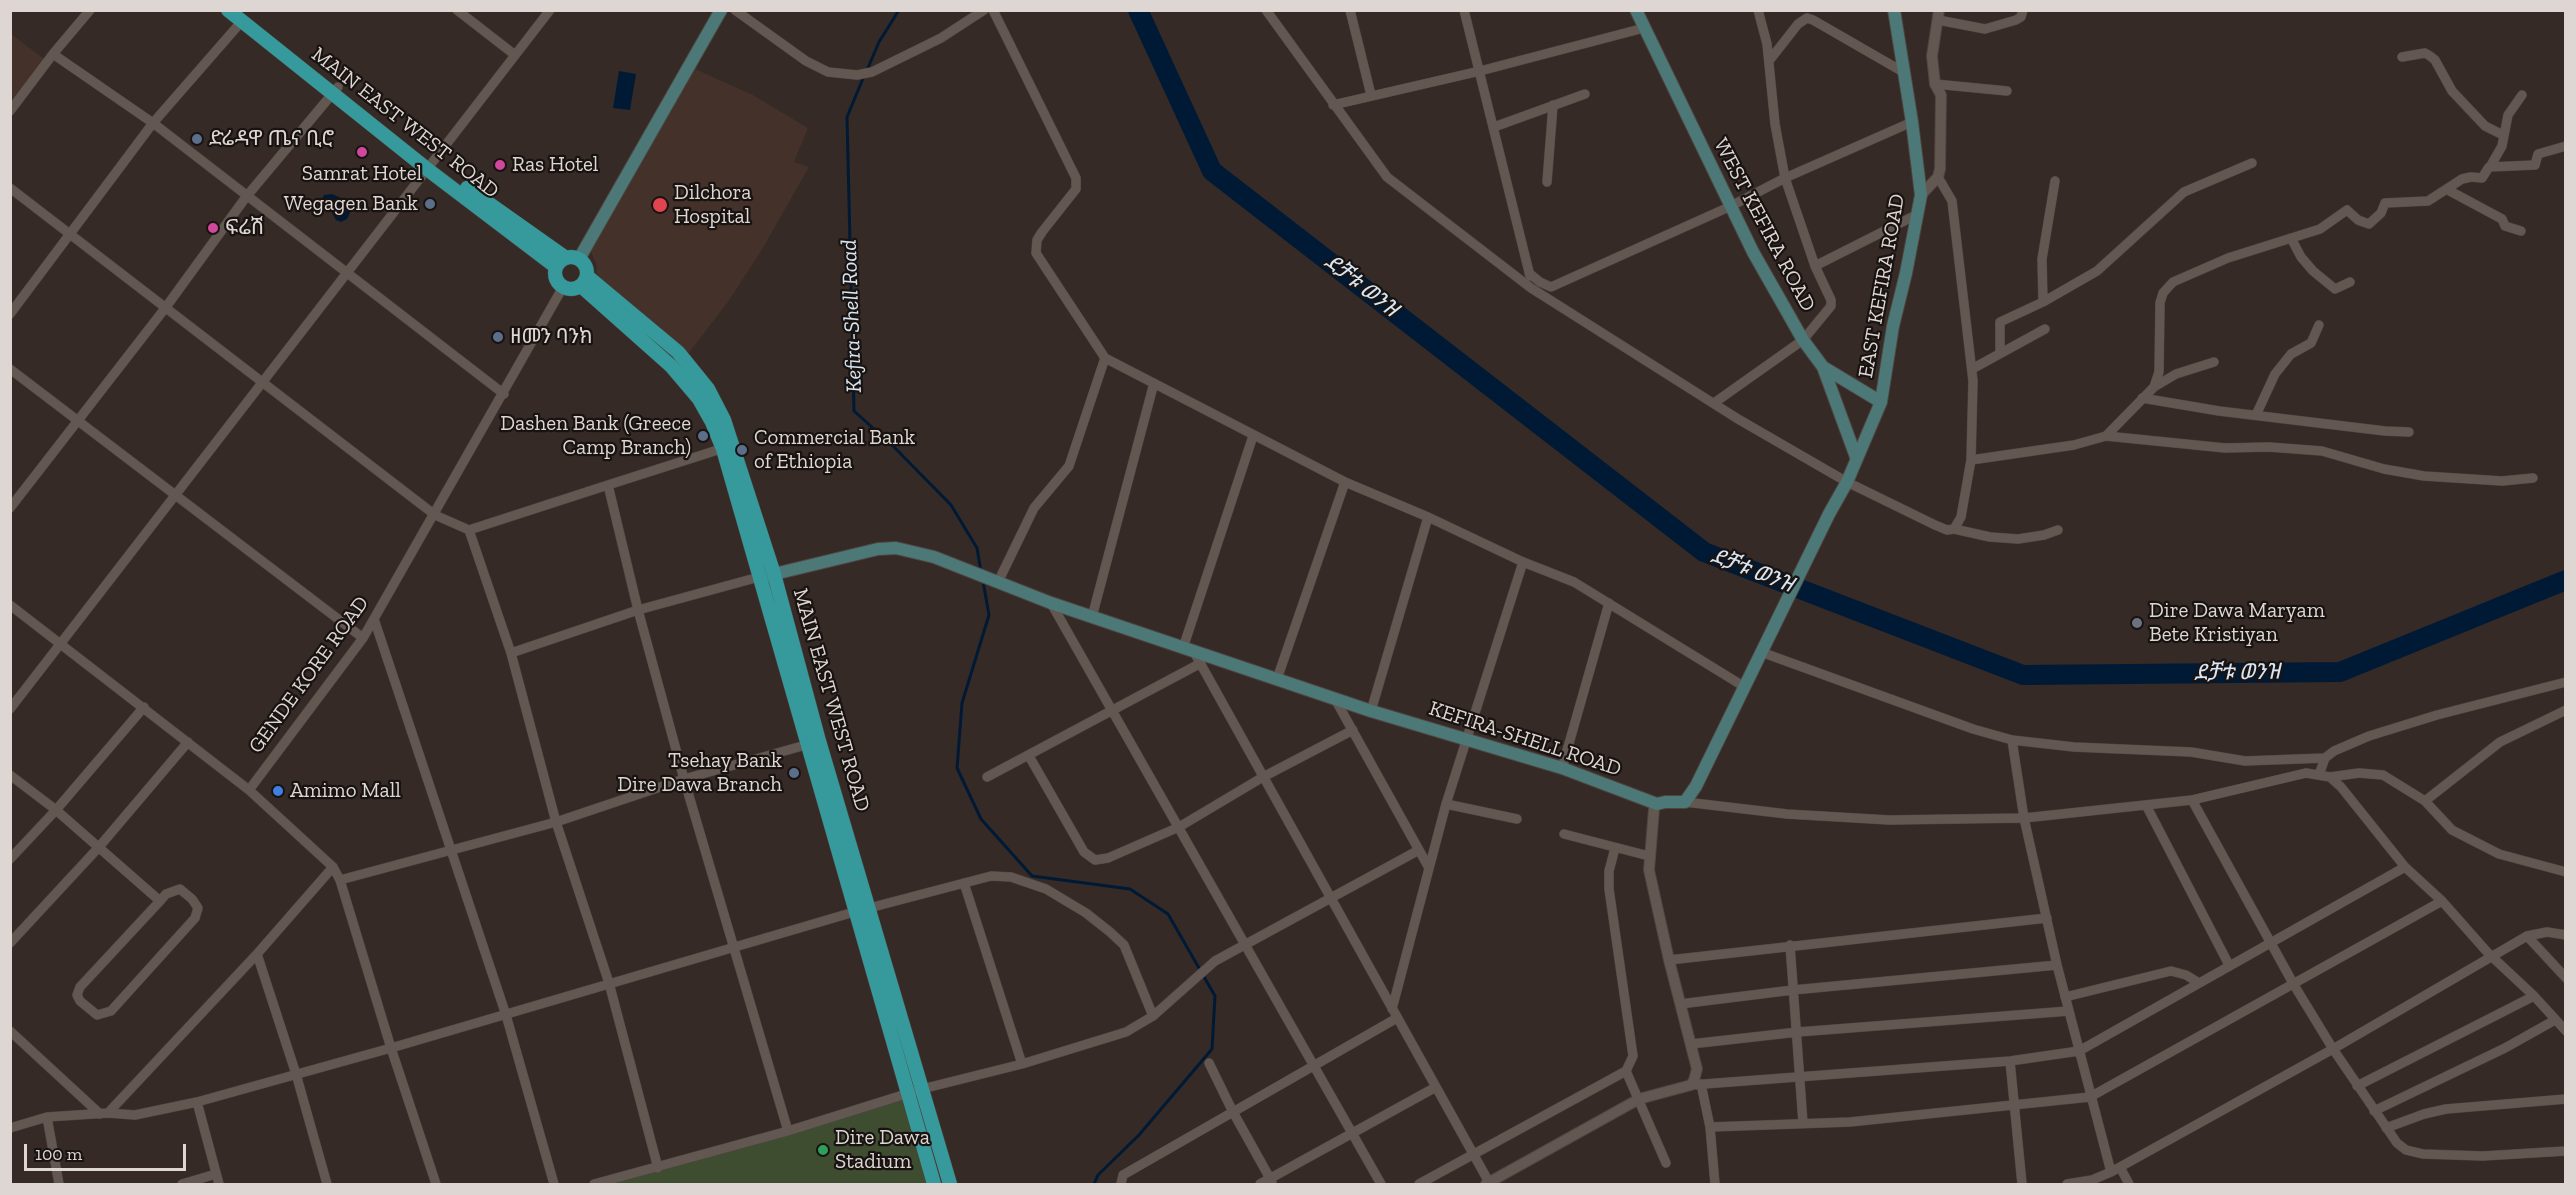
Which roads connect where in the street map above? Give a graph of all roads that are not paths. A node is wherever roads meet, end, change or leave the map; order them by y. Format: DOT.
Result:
graph roads {
  1 [pos="90,10"];
  2 [pos="228,10"];
  3 [pos="456,10"];
  4 [pos="550,10"];
  5 [pos="720,10"];
  6 [pos="735,10"];
  7 [pos="984,10"];
  8 [pos="993,10"];
  9 [pos="1266,10"];
  10 [pos="1350,10"];
  11 [pos="1464,10"];
  12 [pos="1635,10"];
  13 [pos="1758,10"];
  14 [pos="1894,10"];
  15 [pos="2023,10"];
  16 [pos="1809,14"];
  17 [pos="1939,15"];
  18 [pos="241,16"];
  19 [pos="1644,28"];
  20 [pos="52,54"];
  21 [pos="515,55"];
  22 [pos="2402,57"];
  23 [pos="1769,61"];
  24 [pos="1480,71"];
  25 [pos="1905,73"];
  26 [pos="1935,84"];
  27 [pos="335,90"];
  28 [pos="2007,91"];
  29 [pos="1585,94"];
  30 [pos="1371,95"];
  31 [pos="2522,95"];
  32 [pos="1333,105"];
  33 [pos="1553,105"];
  34 [pos="10,111"];
  35 [pos="1912,122"];
  36 [pos="153,123"];
  37 [pos="1494,127"];
  38 [pos="2503,135"];
  39 [pos="2565,146"];
  40 [pos="2252,163"];
  41 [pos="429,166"];
  42 [pos="2490,167"];
  43 [pos="1938,177"];
  44 [pos="1785,178"];
  45 [pos="2055,181"];
  46 [pos="1547,182"];
  47 [pos="10,188"];
  48 [pos="2448,190"];
  49 [pos="1921,195"];
  50 [pos="246,197"];
  51 [pos="1729,207"];
  52 [pos="1918,214"];
  53 [pos="2521,231"];
  54 [pos="71,234"];
  55 [pos="2290,238"];
  56 [pos="567,261"];
  57 [pos="1815,266"];
  58 [pos="346,273"];
  59 [pos="1529,273"];
  60 [pos="584,281"];
  61 [pos="2350,282"];
  62 [pos="563,287"];
  63 [pos="1531,288"];
  64 [pos="2043,302"];
  65 [pos="166,307"];
  66 [pos="10,314"];
  67 [pos="2319,325"];
  68 [pos="2044,329"];
  69 [pos="1803,340"];
  70 [pos="2000,353"];
  71 [pos="1105,358"];
  72 [pos="2214,362"];
  73 [pos="1823,367"];
  74 [pos="10,369"];
  75 [pos="1972,369"];
  76 [pos="263,381"];
  77 [pos="1154,383"];
  78 [pos="2154,387"];
  79 [pos="504,394"];
  80 [pos="2142,398"];
  81 [pos="1881,402"];
  82 [pos="1714,403"];
  83 [pos="2256,415"];
  84 [pos="79,421"];
  85 [pos="2409,432"];
  86 [pos="1253,436"];
  87 [pos="2106,436"];
  88 [pos="727,447"];
  89 [pos="1856,457"];
  90 [pos="1971,460"];
  91 [pos="2533,478"];
  92 [pos="1345,482"];
  93 [pos="1847,482"];
  94 [pos="608,485"];
  95 [pos="175,497"];
  96 [pos="10,508"];
  97 [pos="747,511"];
  98 [pos="435,515"];
  99 [pos="1428,517"];
  100 [pos="1954,529"];
  101 [pos="469,530"];
  102 [pos="2058,530"];
  103 [pos="1523,562"];
  104 [pos="774,573"];
  105 [pos="759,578"];
  106 [pos="994,580"];
  107 [pos="1051,603"];
  108 [pos="1609,603"];
  109 [pos="10,605"];
  110 [pos="638,610"];
  111 [pos="1092,617"];
  112 [pos="374,619"];
  113 [pos="363,638"];
  114 [pos="62,644"];
  115 [pos="1189,650"];
  116 [pos="1761,652"];
  117 [pos="510,653"];
  118 [pos="1201,663"];
  119 [pos="1277,679"];
  120 [pos="2565,682"];
  121 [pos="1743,686"];
  122 [pos="1335,699"];
  123 [pos="144,707"];
  124 [pos="10,709"];
  125 [pos="1112,710"];
  126 [pos="2565,710"];
  127 [pos="1371,711"];
  128 [pos="1353,730"];
  129 [pos="2012,740"];
  130 [pos="1467,741"];
  131 [pos="188,742"];
  132 [pos="813,743"];
  133 [pos="1029,756"];
  134 [pos="2325,758"];
  135 [pos="1562,768"];
  136 [pos="10,775"];
  137 [pos="2319,775"];
  138 [pos="987,777"];
  139 [pos="1263,777"];
  140 [pos="2330,777"];
  141 [pos="684,779"];
  142 [pos="249,790"];
  143 [pos="2192,800"];
  144 [pos="2425,801"];
  145 [pos="1685,802"];
  146 [pos="1446,804"];
  147 [pos="1657,804"];
  148 [pos="2146,805"];
  149 [pos="56,810"];
  150 [pos="2024,818"];
  151 [pos="1517,819"];
  152 [pos="556,822"];
  153 [pos="1179,827"];
  154 [pos="1564,834"];
  155 [pos="99,847"];
  156 [pos="1615,848"];
  157 [pos="1419,850"];
  158 [pos="452,851"];
  159 [pos="1649,856"];
  160 [pos="10,859"];
  161 [pos="333,867"];
  162 [pos="2405,867"];
  163 [pos="1429,868"];
  164 [pos="2565,872"];
  165 [pos="340,880"];
  166 [pos="964,883"];
  167 [pos="1330,898"];
  168 [pos="160,901"];
  169 [pos="2442,901"];
  170 [pos="869,908"];
  171 [pos="854,912"];
  172 [pos="2047,918"];
  173 [pos="2565,935"];
  174 [pos="2528,936"];
  175 [pos="10,943"];
  176 [pos="2271,943"];
  177 [pos="1245,944"];
  178 [pos="1790,945"];
  179 [pos="734,948"];
  180 [pos="257,954"];
  181 [pos="2492,955"];
  182 [pos="1669,960"];
  183 [pos="2057,965"];
  184 [pos="2229,966"];
  185 [pos="2565,978"];
  186 [pos="609,983"];
  187 [pos="2199,983"];
  188 [pos="2294,985"];
  189 [pos="1793,990"];
  190 [pos="2534,996"];
  191 [pos="2065,997"];
  192 [pos="1680,1004"];
  193 [pos="1392,1009"];
  194 [pos="2069,1011"];
  195 [pos="506,1014"];
  196 [pos="1153,1016"];
  197 [pos="1397,1018"];
  198 [pos="2555,1020"];
  199 [pos="10,1031"];
  200 [pos="2565,1031"];
  201 [pos="1798,1032"];
  202 [pos="1691,1044"];
  203 [pos="391,1048"];
  204 [pos="2333,1049"];
  205 [pos="2079,1051"];
  206 [pos="2010,1061"];
  207 [pos="1209,1063"];
  208 [pos="1022,1064"];
  209 [pos="1314,1066"];
  210 [pos="1626,1071"];
  211 [pos="296,1074"];
  212 [pos="1801,1076"];
  213 [pos="1696,1085"];
  214 [pos="2357,1086"];
  215 [pos="1436,1087"];
  216 [pos="922,1089"];
  217 [pos="907,1094"];
  218 [pos="2090,1097"];
  219 [pos="1639,1099"];
  220 [pos="2565,1099"];
  221 [pos="197,1102"];
  222 [pos="2014,1107"];
  223 [pos="1233,1112"];
  224 [pos="2374,1112"];
  225 [pos="104,1113"];
  226 [pos="47,1117"];
  227 [pos="1803,1123"];
  228 [pos="1710,1127"];
  229 [pos="10,1128"];
  230 [pos="2386,1128"];
  231 [pos="788,1131"];
  232 [pos="1353,1134"];
  233 [pos="2565,1151"];
  234 [pos="1473,1154"];
  235 [pos="1666,1162"];
  236 [pos="658,1168"];
  237 [pos="2116,1169"];
  238 [pos="216,1174"];
  239 [pos="1272,1182"];
  240 [pos="1489,1184"];
  241 [pos="59,1185"];
  242 [pos="183,1185"];
  243 [pos="219,1185"];
  244 [pos="327,1185"];
  245 [pos="436,1185"];
  246 [pos="554,1185"];
  247 [pos="594,1185"];
  248 [pos="934,1185"];
  249 [pos="950,1185"];
  250 [pos="1121,1185"];
  251 [pos="1260,1185"];
  252 [pos="1381,1185"];
  253 [pos="1419,1185"];
  254 [pos="1715,1185"];
  255 [pos="2022,1185"];
  256 [pos="2067,1185"];
  257 [pos="2129,1185"];
  1 -- 20 [label="street"];
  2 -- 18 [label="main road, MAIN EAST WEST ROAD"];
  3 -- 21 [label="street"];
  4 -- 21 [label="street"];
  5 -- 56 [label="main road"];
  6 -- 7 [label="street"];
  8 -- 71 [label="street"];
  9 -- 32 [label="street"];
  10 -- 30 [label="street"];
  11 -- 24 [label="street"];
  12 -- 19 [label="main road, WEST KEFIRA ROAD"];
  13 -- 23 [label="street"];
  14 -- 25 [label="main road, EAST KEFIRA ROAD"];
  15 -- 17 [label="street"];
  16 -- 23 [label="street"];
  16 -- 25 [label="street"];
  17 -- 26 [label="street"];
  18 -- 27 [label="main road, MAIN EAST WEST ROAD"];
  18 -- 36 [label="street"];
  19 -- 24 [label="street"];
  19 -- 51 [label="main road, WEST KEFIRA ROAD"];
  20 -- 34 [label="street"];
  20 -- 36 [label="street"];
  21 -- 41 [label="street"];
  22 -- 38 [label="street"];
  23 -- 44 [label="street"];
  24 -- 30 [label="street"];
  24 -- 37 [label="street"];
  25 -- 35 [label="main road, EAST KEFIRA ROAD"];
  26 -- 28 [label="street"];
  26 -- 43 [label="street"];
  27 -- 41 [label="main road, MAIN EAST WEST ROAD"];
  27 -- 50 [label="street"];
  29 -- 33 [label="street"];
  30 -- 32 [label="street"];
  31 -- 38 [label="street"];
  32 -- 63 [label="street"];
  33 -- 37 [label="street"];
  33 -- 46 [label="street"];
  35 -- 44 [label="street"];
  35 -- 49 [label="main road, EAST KEFIRA ROAD"];
  36 -- 50 [label="street"];
  36 -- 54 [label="street"];
  37 -- 59 [label="street"];
  38 -- 42 [label="street"];
  39 -- 42 [label="street"];
  40 -- 64 [label="street"];
  41 -- 56 [label="main road, MAIN EAST WEST ROAD"];
  41 -- 58 [label="street"];
  42 -- 48 [label="street"];
  43 -- 49 [label="street"];
  43 -- 75 [label="street"];
  44 -- 51 [label="street"];
  44 -- 57 [label="street"];
  45 -- 64 [label="street"];
  47 -- 54 [label="street"];
  48 -- 53 [label="street"];
  48 -- 55 [label="street"];
  49 -- 52 [label="main road, EAST KEFIRA ROAD"];
  50 -- 58 [label="street"];
  50 -- 65 [label="street"];
  51 -- 59 [label="street"];
  51 -- 69 [label="main road, WEST KEFIRA ROAD"];
  52 -- 57 [label="street"];
  52 -- 81 [label="main road, EAST KEFIRA ROAD"];
  54 -- 65 [label="street"];
  54 -- 66 [label="street"];
  55 -- 61 [label="street"];
  55 -- 78 [label="street"];
  56 -- 60 [label="main road"];
  56 -- 62 [label="main road"];
  57 -- 69 [label="street"];
  58 -- 76 [label="street"];
  58 -- 79 [label="street"];
  59 -- 63 [label="street"];
  60 -- 62 [label="main road"];
  60 -- 88 [label="main road, MAIN EAST WEST ROAD"];
  62 -- 79 [label="street, GENDE KORE ROAD"];
  63 -- 82 [label="street"];
  64 -- 70 [label="street"];
  65 -- 76 [label="street"];
  65 -- 84 [label="street"];
  67 -- 83 [label="street"];
  68 -- 70 [label="street"];
  69 -- 73 [label="main road, WEST KEFIRA ROAD"];
  69 -- 82 [label="street"];
  70 -- 75 [label="street"];
  71 -- 77 [label="street"];
  71 -- 106 [label="street"];
  72 -- 78 [label="street"];
  73 -- 81 [label="main road"];
  73 -- 89 [label="main road, WEST KEFIRA ROAD"];
  74 -- 84 [label="street"];
  75 -- 90 [label="street"];
  76 -- 95 [label="street"];
  76 -- 98 [label="street"];
  77 -- 86 [label="street"];
  77 -- 111 [label="street"];
  78 -- 80 [label="street"];
  79 -- 98 [label="street, GENDE KORE ROAD"];
  80 -- 83 [label="street"];
  80 -- 87 [label="street"];
  81 -- 89 [label="main road, EAST KEFIRA ROAD"];
  82 -- 93 [label="street"];
  83 -- 85 [label="street"];
  84 -- 95 [label="street"];
  84 -- 96 [label="street"];
  86 -- 92 [label="street"];
  86 -- 115 [label="street"];
  87 -- 90 [label="street"];
  87 -- 91 [label="street"];
  88 -- 94 [label="street"];
  88 -- 97 [label="main road, MAIN EAST WEST ROAD"];
  89 -- 93 [label="main road"];
  90 -- 100 [label="street"];
  92 -- 99 [label="street"];
  92 -- 119 [label="street"];
  93 -- 100 [label="street"];
  93 -- 116 [label="main road"];
  94 -- 101 [label="street"];
  94 -- 110 [label="street"];
  95 -- 113 [label="street"];
  95 -- 114 [label="street"];
  97 -- 104 [label="main road, MAIN EAST WEST ROAD"];
  97 -- 105 [label="main road, MAIN EAST WEST ROAD"];
  98 -- 101 [label="street"];
  98 -- 112 [label="street, GENDE KORE ROAD"];
  99 -- 103 [label="street"];
  99 -- 127 [label="street"];
  100 -- 102 [label="street"];
  101 -- 117 [label="street"];
  103 -- 108 [label="street"];
  103 -- 130 [label="street"];
  104 -- 105 [label="main road"];
  104 -- 106 [label="main road, KEFIRA-SHELL ROAD"];
  104 -- 132 [label="main road, MAIN EAST WEST ROAD"];
  105 -- 110 [label="street"];
  105 -- 132 [label="main road, MAIN EAST WEST ROAD"];
  106 -- 107 [label="main road, KEFIRA-SHELL ROAD"];
  107 -- 111 [label="main road, KEFIRA-SHELL ROAD"];
  107 -- 125 [label="street"];
  108 -- 121 [label="street"];
  108 -- 135 [label="street"];
  109 -- 114 [label="street"];
  110 -- 117 [label="street"];
  110 -- 141 [label="street"];
  111 -- 115 [label="main road, KEFIRA-SHELL ROAD"];
  112 -- 113 [label="street, GENDE KORE ROAD"];
  112 -- 158 [label="street"];
  113 -- 142 [label="street, GENDE KORE ROAD"];
  114 -- 123 [label="street"];
  114 -- 124 [label="street"];
  115 -- 118 [label="street"];
  115 -- 119 [label="main road, KEFIRA-SHELL ROAD"];
  116 -- 121 [label="main road"];
  116 -- 129 [label="street"];
  117 -- 152 [label="street"];
  118 -- 125 [label="street"];
  118 -- 139 [label="street"];
  119 -- 122 [label="main road, KEFIRA-SHELL ROAD"];
  120 -- 134 [label="street"];
  121 -- 145 [label="main road"];
  122 -- 127 [label="main road, KEFIRA-SHELL ROAD"];
  122 -- 128 [label="street"];
  123 -- 131 [label="street"];
  123 -- 149 [label="street"];
  125 -- 133 [label="street"];
  125 -- 153 [label="street"];
  126 -- 144 [label="street"];
  127 -- 130 [label="main road, KEFIRA-SHELL ROAD"];
  128 -- 139 [label="street"];
  128 -- 157 [label="street"];
  129 -- 134 [label="street"];
  129 -- 150 [label="street"];
  130 -- 135 [label="main road, KEFIRA-SHELL ROAD"];
  130 -- 146 [label="street"];
  131 -- 142 [label="street"];
  131 -- 155 [label="street"];
  132 -- 141 [label="street"];
  132 -- 170 [label="main road, MAIN EAST WEST ROAD"];
  132 -- 171 [label="main road, MAIN EAST WEST ROAD"];
  133 -- 138 [label="street"];
  133 -- 153 [label="street"];
  134 -- 137 [label="street"];
  135 -- 147 [label="main road, KEFIRA-SHELL ROAD"];
  136 -- 149 [label="street"];
  137 -- 140 [label="street"];
  137 -- 143 [label="street"];
  139 -- 153 [label="street"];
  139 -- 167 [label="street"];
  140 -- 144 [label="street"];
  140 -- 162 [label="street"];
  141 -- 152 [label="street"];
  141 -- 179 [label="street"];
  142 -- 161 [label="street"];
  143 -- 148 [label="street"];
  143 -- 176 [label="street"];
  144 -- 164 [label="street"];
  145 -- 147 [label="main road, KEFIRA-SHELL ROAD"];
  145 -- 150 [label="street"];
  146 -- 151 [label="street"];
  146 -- 163 [label="street"];
  147 -- 159 [label="street"];
  148 -- 150 [label="street"];
  148 -- 184 [label="street"];
  149 -- 155 [label="street"];
  149 -- 160 [label="street"];
  150 -- 172 [label="street"];
  152 -- 158 [label="street"];
  152 -- 186 [label="street"];
  153 -- 177 [label="street"];
  154 -- 156 [label="street"];
  155 -- 168 [label="street"];
  155 -- 175 [label="street"];
  156 -- 159 [label="street"];
  156 -- 210 [label="street"];
  157 -- 163 [label="street"];
  157 -- 167 [label="street"];
  158 -- 165 [label="street"];
  158 -- 195 [label="street"];
  159 -- 182 [label="street"];
  161 -- 165 [label="street"];
  161 -- 180 [label="street"];
  162 -- 169 [label="street"];
  162 -- 176 [label="street"];
  163 -- 193 [label="street"];
  165 -- 203 [label="street"];
  166 -- 170 [label="street"];
  166 -- 196 [label="street"];
  166 -- 208 [label="street"];
  167 -- 177 [label="street"];
  167 -- 193 [label="street"];
  168 -- 168 [label="street"];
  169 -- 181 [label="street"];
  169 -- 188 [label="street"];
  170 -- 171 [label="street"];
  170 -- 216 [label="main road, MAIN EAST WEST ROAD"];
  171 -- 179 [label="street"];
  171 -- 217 [label="main road, MAIN EAST WEST ROAD"];
  172 -- 178 [label="street"];
  172 -- 183 [label="street"];
  173 -- 174 [label="street"];
  174 -- 181 [label="street"];
  174 -- 185 [label="street"];
  176 -- 184 [label="street"];
  176 -- 188 [label="street"];
  177 -- 196 [label="street"];
  177 -- 209 [label="street"];
  178 -- 182 [label="street"];
  178 -- 189 [label="street"];
  179 -- 186 [label="street"];
  179 -- 231 [label="street"];
  180 -- 211 [label="street"];
  180 -- 225 [label="street"];
  181 -- 190 [label="street"];
  181 -- 204 [label="street"];
  182 -- 192 [label="street"];
  183 -- 189 [label="street"];
  183 -- 191 [label="street"];
  184 -- 187 [label="street"];
  186 -- 195 [label="street"];
  186 -- 236 [label="street"];
  187 -- 191 [label="street"];
  187 -- 205 [label="street"];
  188 -- 204 [label="street"];
  188 -- 218 [label="street"];
  189 -- 192 [label="street"];
  189 -- 201 [label="street"];
  190 -- 198 [label="street"];
  190 -- 214 [label="street"];
  191 -- 194 [label="street"];
  192 -- 202 [label="street"];
  193 -- 197 [label="street"];
  194 -- 201 [label="street"];
  194 -- 205 [label="street"];
  195 -- 203 [label="street"];
  195 -- 246 [label="street"];
  196 -- 208 [label="street"];
  197 -- 209 [label="street"];
  197 -- 215 [label="street"];
  198 -- 200 [label="street"];
  198 -- 224 [label="street"];
  199 -- 225 [label="street"];
  201 -- 202 [label="street"];
  201 -- 212 [label="street"];
  202 -- 213 [label="street"];
  203 -- 211 [label="street"];
  203 -- 245 [label="street"];
  204 -- 214 [label="street"];
  204 -- 237 [label="street"];
  205 -- 206 [label="street"];
  205 -- 218 [label="street"];
  206 -- 212 [label="street"];
  206 -- 222 [label="street"];
  207 -- 223 [label="street"];
  208 -- 216 [label="street"];
  209 -- 223 [label="street"];
  209 -- 232 [label="street"];
  210 -- 219 [label="street"];
  210 -- 234 [label="street"];
  211 -- 221 [label="street"];
  211 -- 244 [label="street"];
  212 -- 213 [label="street"];
  212 -- 227 [label="street"];
  213 -- 219 [label="street"];
  213 -- 228 [label="street"];
  214 -- 224 [label="street"];
  215 -- 232 [label="street"];
  215 -- 234 [label="street"];
  216 -- 217 [label="street"];
  216 -- 249 [label="main road, MAIN EAST WEST ROAD"];
  217 -- 231 [label="street"];
  217 -- 248 [label="main road, MAIN EAST WEST ROAD"];
  218 -- 222 [label="street"];
  218 -- 237 [label="street"];
  219 -- 235 [label="street"];
  219 -- 240 [label="street"];
  220 -- 230 [label="street"];
  221 -- 225 [label="street"];
  221 -- 238 [label="street"];
  222 -- 227 [label="street"];
  222 -- 255 [label="street"];
  223 -- 239 [label="street"];
  223 -- 250 [label="street"];
  224 -- 230 [label="street"];
  225 -- 226 [label="street"];
  226 -- 229 [label="street"];
  226 -- 241 [label="street"];
  227 -- 228 [label="street"];
  228 -- 254 [label="street"];
  230 -- 233 [label="street"];
  231 -- 236 [label="street"];
  232 -- 239 [label="street"];
  232 -- 252 [label="street"];
  234 -- 240 [label="street"];
  234 -- 253 [label="street"];
  236 -- 247 [label="street"];
  237 -- 256 [label="street"];
  237 -- 257 [label="street"];
  238 -- 242 [label="street"];
  238 -- 243 [label="street"];
  239 -- 251 [label="street"];
}
